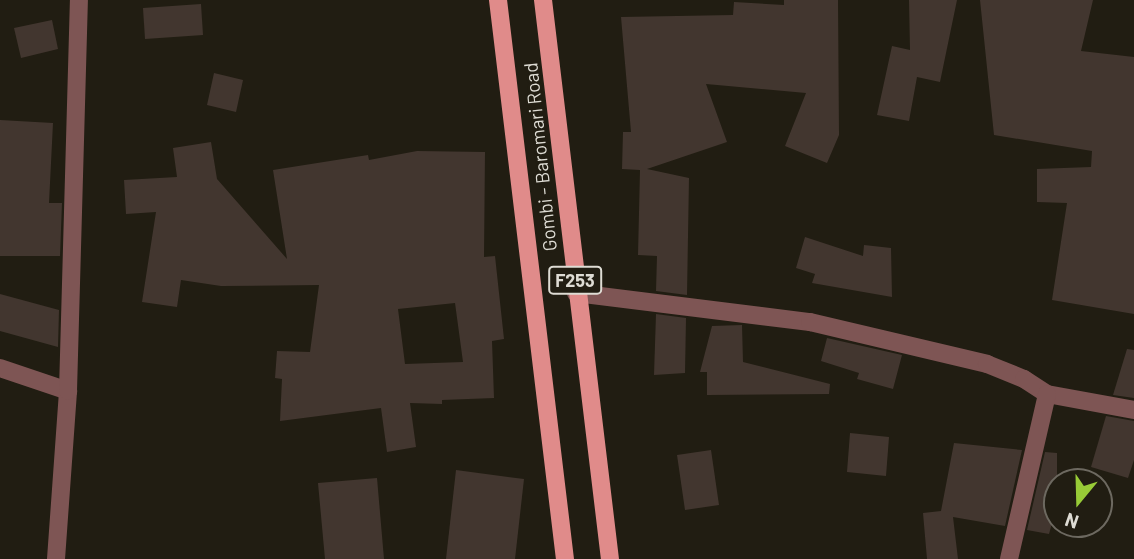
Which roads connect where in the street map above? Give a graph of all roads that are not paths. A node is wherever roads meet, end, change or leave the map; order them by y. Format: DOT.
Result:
graph roads {
  1 [pos="79,0"];
  2 [pos="498,0"];
  3 [pos="544,0"];
  4 [pos="576,293"];
  5 [pos="0,368"];
  6 [pos="68,391"];
  7 [pos="1047,394"];
  8 [pos="1134,410"];
  9 [pos="56,559"];
  10 [pos="565,559"];
  11 [pos="610,559"];
  12 [pos="1009,559"];
  1 -- 6 [label="street"];
  2 -- 10 [label="main road, Gombi - Baromari Road / F253"];
  3 -- 4 [label="main road, Gombi - Baromari Road / F253"];
  4 -- 7 [label="street"];
  4 -- 11 [label="main road, Gombi - Baromari Road / F253"];
  5 -- 6 [label="street"];
  6 -- 9 [label="street"];
  7 -- 8 [label="street"];
  7 -- 12 [label="street"];
}
